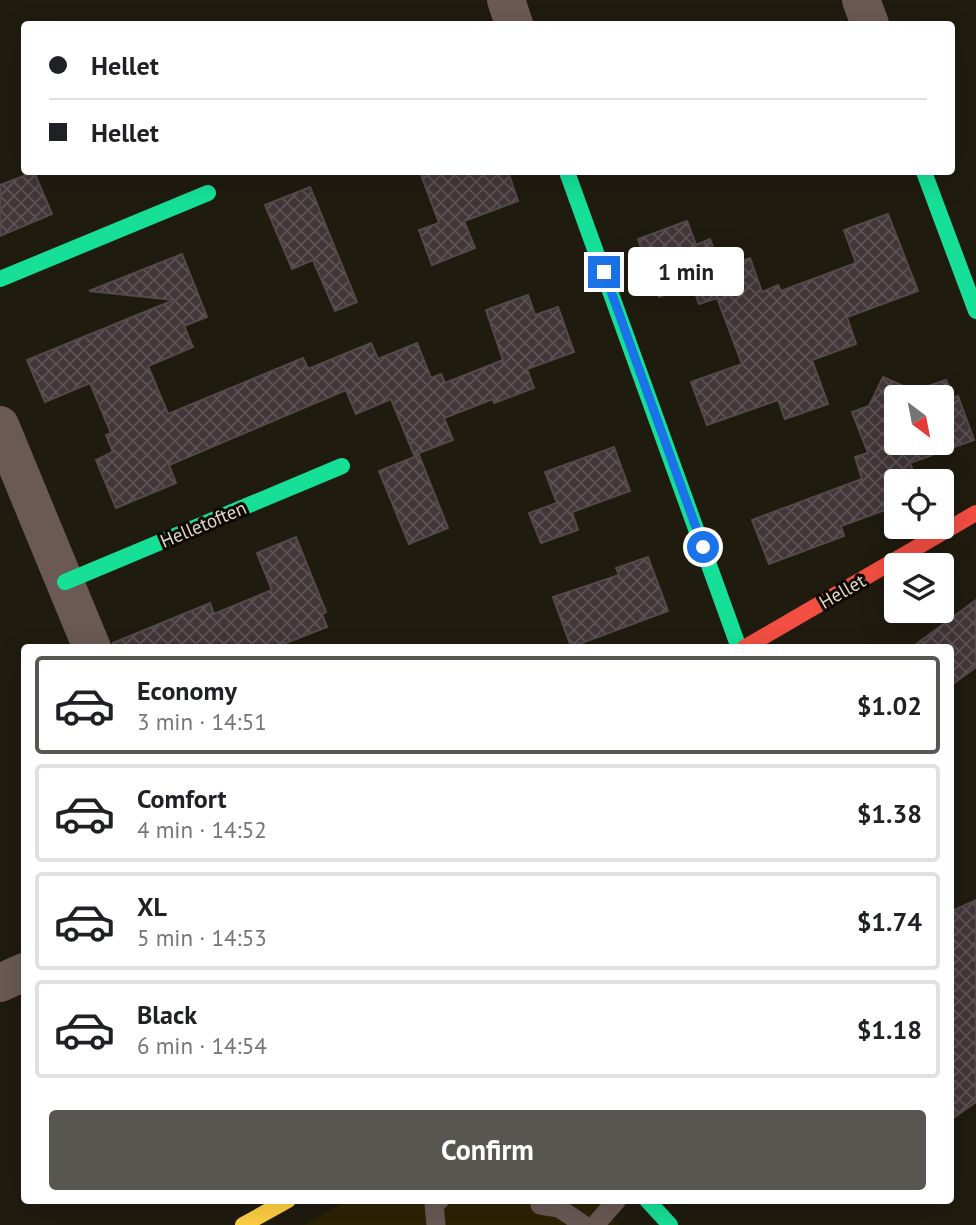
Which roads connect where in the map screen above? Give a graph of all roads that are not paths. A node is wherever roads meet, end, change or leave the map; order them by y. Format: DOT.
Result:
graph roads {
  1 [pos="506,0"];
  2 [pos="861,0"];
  3 [pos="513,21"];
  4 [pos="869,21"];
  5 [pos="568,175"];
  6 [pos="925,175"];
  7 [pos="208,193"];
  8 [pos="0,279"];
  9 [pos="976,311"];
  10 [pos="2,434"];
  11 [pos="342,466"];
  12 [pos="976,513"];
  13 [pos="65,582"];
  14 [pos="90,644"];
  15 [pos="740,644"];
  16 [pos="748,644"];
  17 [pos="21,973"];
  18 [pos="0,983"];
  19 [pos="281,1204"];
  20 [pos="434,1204"];
  21 [pos="613,1204"];
  22 [pos="651,1204"];
  23 [pos="540,1205"];
  24 [pos="243,1225"];
  25 [pos="436,1225"];
  26 [pos="584,1225"];
  27 [pos="595,1225"];
  28 [pos="670,1225"];
  1 -- 3 [label="street"];
  2 -- 4 [label="street"];
  5 -- 15 [label="street, Hellet"];
  6 -- 9 [label="street"];
  7 -- 8 [label="street"];
  10 -- 13 [label="street"];
  11 -- 13 [label="street, Helletoften"];
  12 -- 16 [label="street, Hellet"];
  13 -- 14 [label="street"];
  17 -- 18 [label="street"];
  19 -- 24 [label="street"];
  20 -- 25 [label="lane"];
  21 -- 27 [label="lane"];
  22 -- 28 [label="street"];
  23 -- 26 [label="lane"];
}
